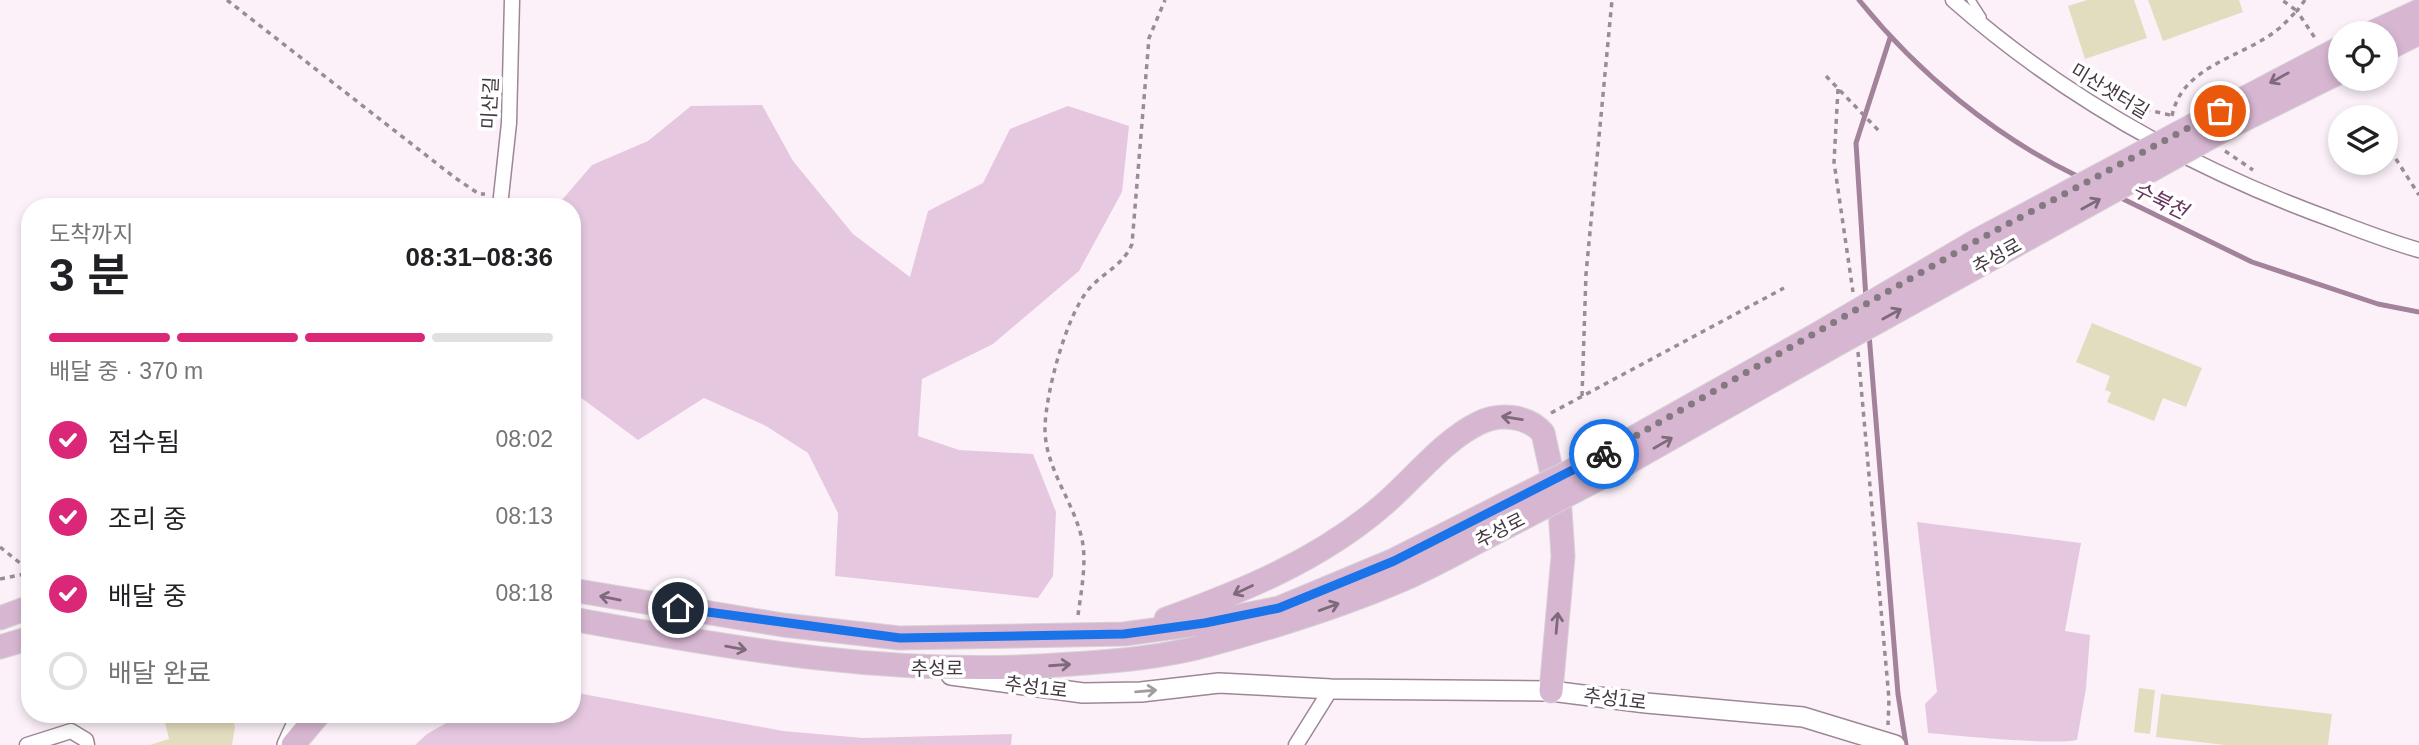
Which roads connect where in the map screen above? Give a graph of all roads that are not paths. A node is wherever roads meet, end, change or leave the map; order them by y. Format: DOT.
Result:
graph roads {
  1 [pos="512,0"];
  2 [pos="1953,0"];
  3 [pos="1971,0"];
  4 [pos="2419,10"];
  5 [pos="2396,21"];
  6 [pos="2419,33"];
  7 [pos="1995,37"];
  8 [pos="2398,44"];
  9 [pos="2328,47"];
  10 [pos="2328,77"];
  11 [pos="2225,119"];
  12 [pos="501,198"];
  13 [pos="2419,250"];
  14 [pos="1508,514"];
  15 [pos="581,591"];
  16 [pos="21,610"];
  17 [pos="0,618"];
  18 [pos="581,621"];
  19 [pos="1124,634"];
  20 [pos="21,641"];
  21 [pos="0,647"];
  22 [pos="908,668"];
  23 [pos="1331,689"];
  24 [pos="1550,691"];
  25 [pos="297,723"];
  26 [pos="311,723"];
  27 [pos="27,745"];
  28 [pos="87,745"];
  29 [pos="287,745"];
  30 [pos="293,745"];
  31 [pos="1296,745"];
  32 [pos="1887,745"];
  33 [pos="1895,745"];
  1 -- 12 [label="street, 미산길"];
  2 -- 7 [label="street, 미산샛터길"];
  3 -- 7 [label="lane"];
  4 -- 5 [label="main road"];
  6 -- 8 [label="main road"];
  7 -- 13 [label="street, 미산샛터길"];
  9 -- 11 [label="main road, 추성로, one-way"];
  10 -- 11 [label="main road, 추성로"];
  11 -- 14 [label="main road, 추성로, bridge"];
  14 -- 19 [label="main road, 추성로"];
  22 -- 14 [label="main road, 추성로, one-way"];
  19 -- 15 [label="main road, 추성로, one-way"];
  16 -- 17 [label="main road"];
  18 -- 22 [label="main road, 추성로, one-way"];
  24 -- 19 [label="main road, one-way"];
  20 -- 21 [label="main road"];
  22 -- 23 [label="street, 추성1로, one-way"];
  23 -- 24 [label="street, 추성1로"];
  23 -- 31 [label="street"];
  24 -- 32 [label="street, 추성1로"];
  25 -- 29 [label="street"];
  26 -- 30 [label="main road"];
  27 -- 28 [label="street"];
  32 -- 33 [label="street, 추성1로"];
}
